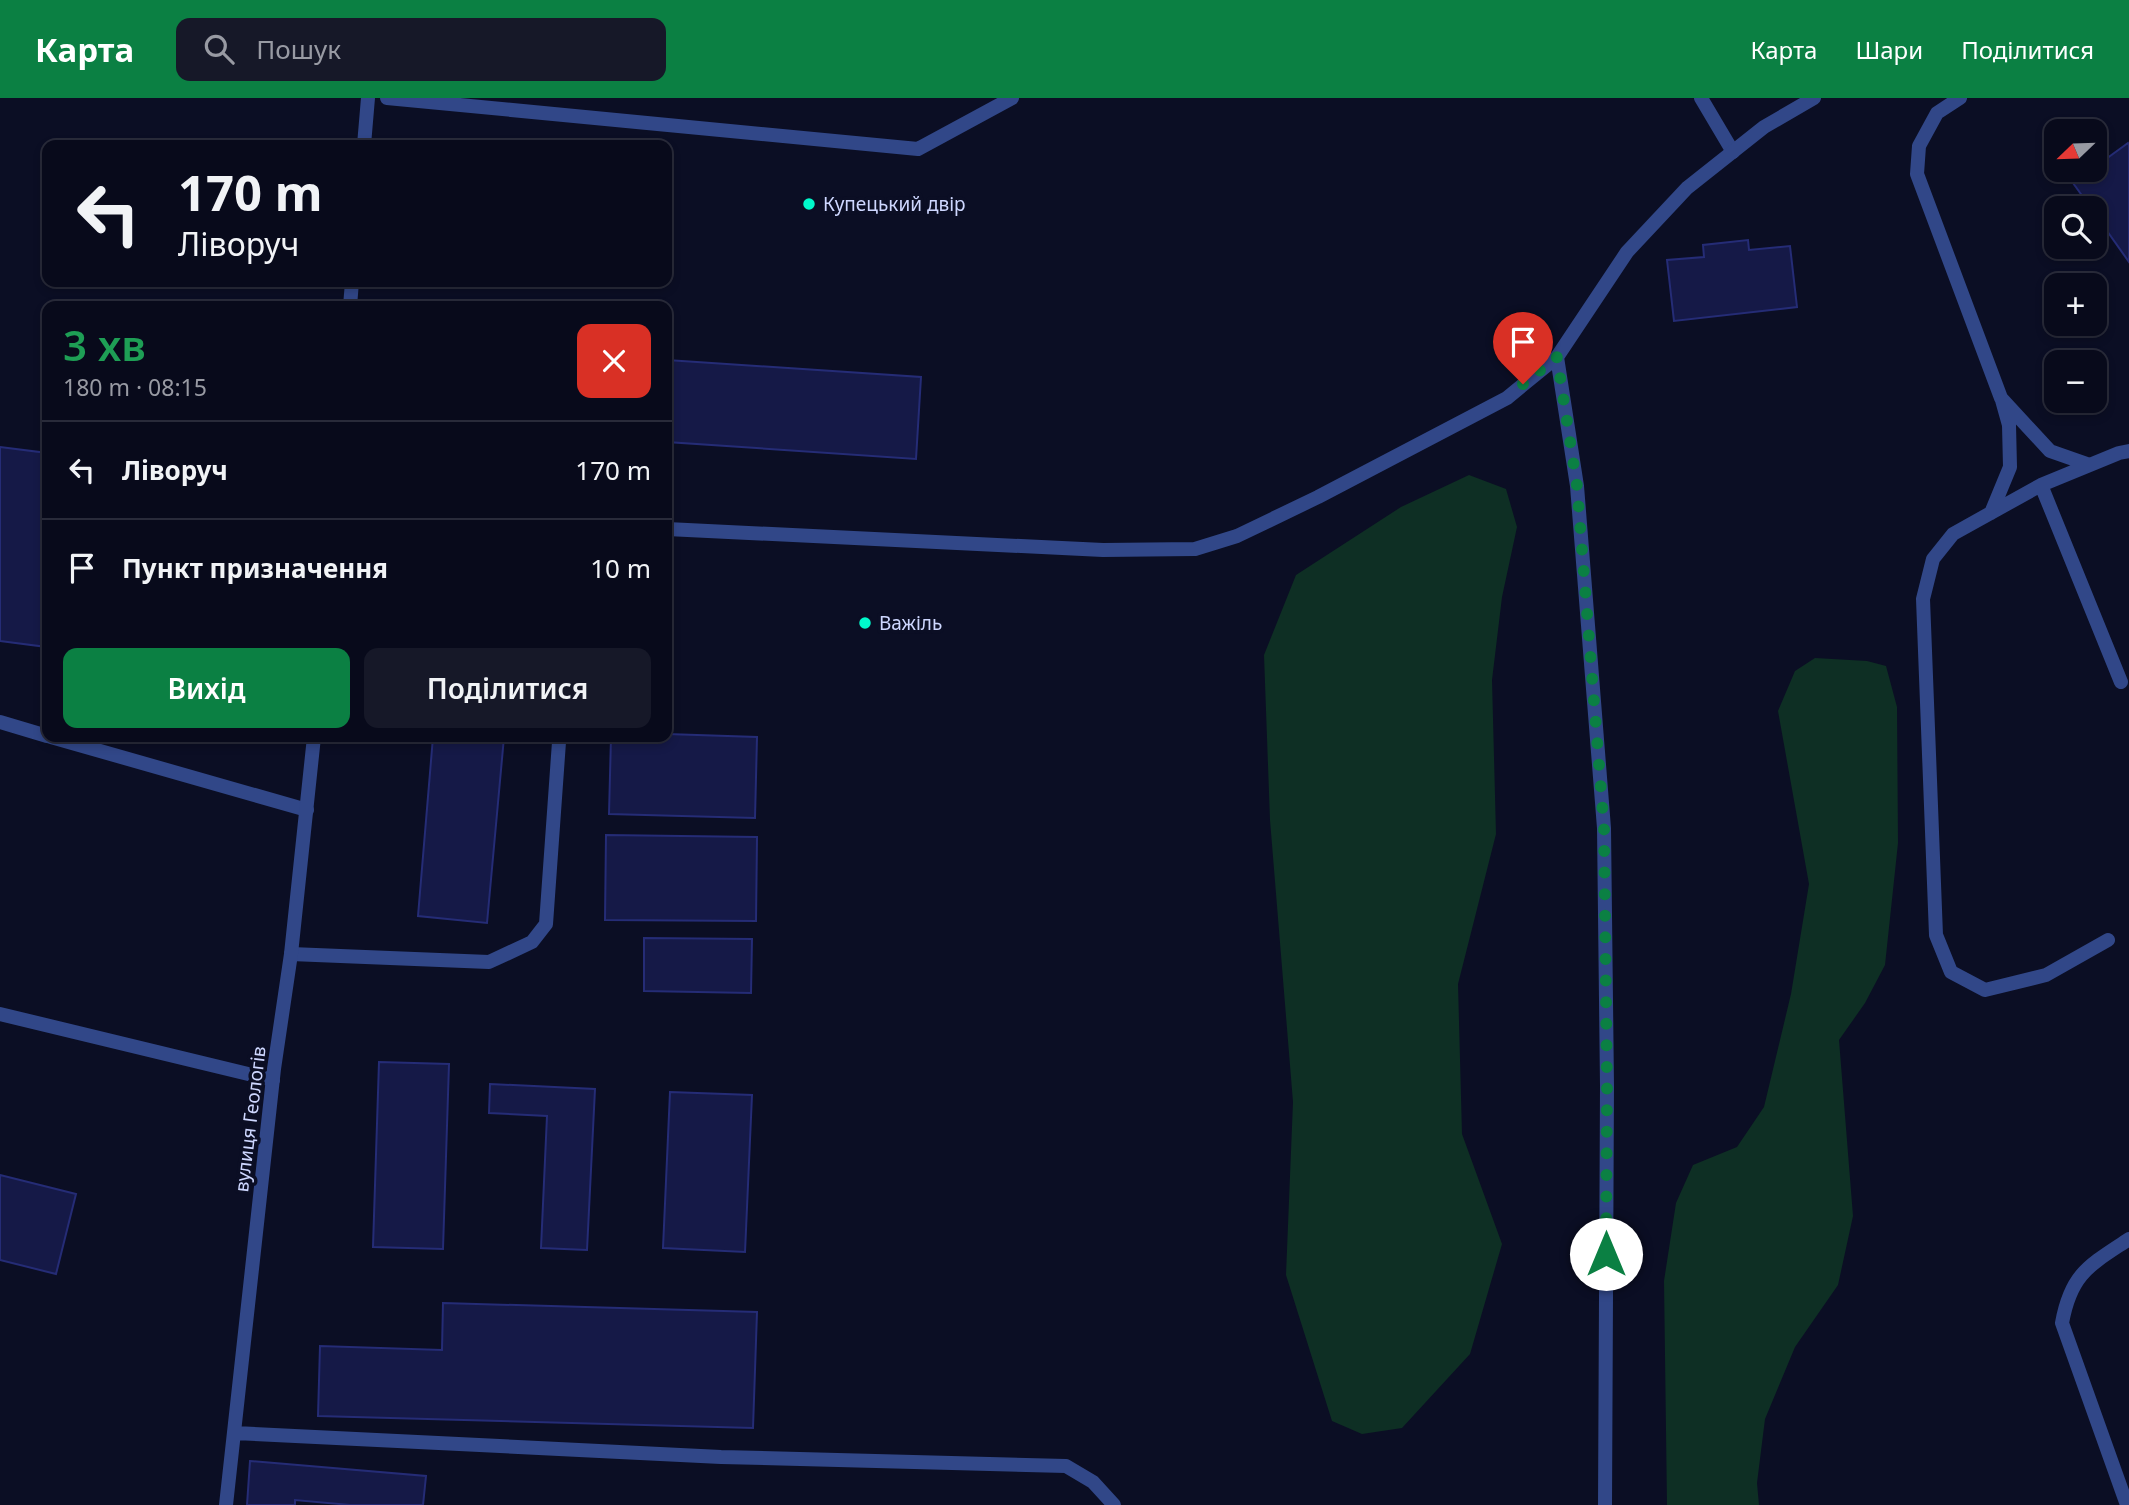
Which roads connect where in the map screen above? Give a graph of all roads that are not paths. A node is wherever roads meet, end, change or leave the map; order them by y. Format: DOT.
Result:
graph roads {
  1 [pos="368,98"];
  2 [pos="387,98"];
  3 [pos="1012,98"];
  4 [pos="1701,98"];
  5 [pos="1814,98"];
  6 [pos="1960,98"];
  7 [pos="364,140"];
  8 [pos="1733,152"];
  9 [pos="1557,357"];
  10 [pos="2001,398"];
  11 [pos="2129,451"];
  12 [pos="2090,465"];
  13 [pos="2041,485"];
  14 [pos="1991,513"];
  15 [pos="672,529"];
  16 [pos="2121,682"];
  17 [pos="0,722"];
  18 [pos="42,734"];
  19 [pos="70,742"];
  20 [pos="314,742"];
  21 [pos="559,742"];
  22 [pos="307,810"];
  23 [pos="2108,940"];
  24 [pos="291,954"];
  25 [pos="0,1014"];
  26 [pos="273,1080"];
  27 [pos="2129,1239"];
  28 [pos="235,1433"];
  29 [pos="226,1505"];
  30 [pos="1114,1505"];
  31 [pos="1605,1505"];
  32 [pos="2127,1505"];
  1 -- 7 [label="street"];
  2 -- 3 [label="street"];
  4 -- 8 [label="street"];
  5 -- 8 [label="street"];
  6 -- 10 [label="street"];
  8 -- 9 [label="street"];
  9 -- 15 [label="street"];
  9 -- 31 [label="street"];
  10 -- 12 [label="street"];
  10 -- 14 [label="street"];
  11 -- 12 [label="street"];
  12 -- 13 [label="street"];
  13 -- 14 [label="street"];
  13 -- 16 [label="street"];
  14 -- 23 [label="street"];
  17 -- 18 [label="street"];
  19 -- 22 [label="street"];
  20 -- 22 [label="street, вулиця Геологів"];
  21 -- 24 [label="street"];
  22 -- 24 [label="street, вулиця Геологів"];
  24 -- 26 [label="street, вулиця Геологів"];
  25 -- 26 [label="street"];
  26 -- 28 [label="street, вулиця Геологів"];
  27 -- 32 [label="street"];
  28 -- 29 [label="street, вулиця Геологів"];
  28 -- 30 [label="street"];
}
